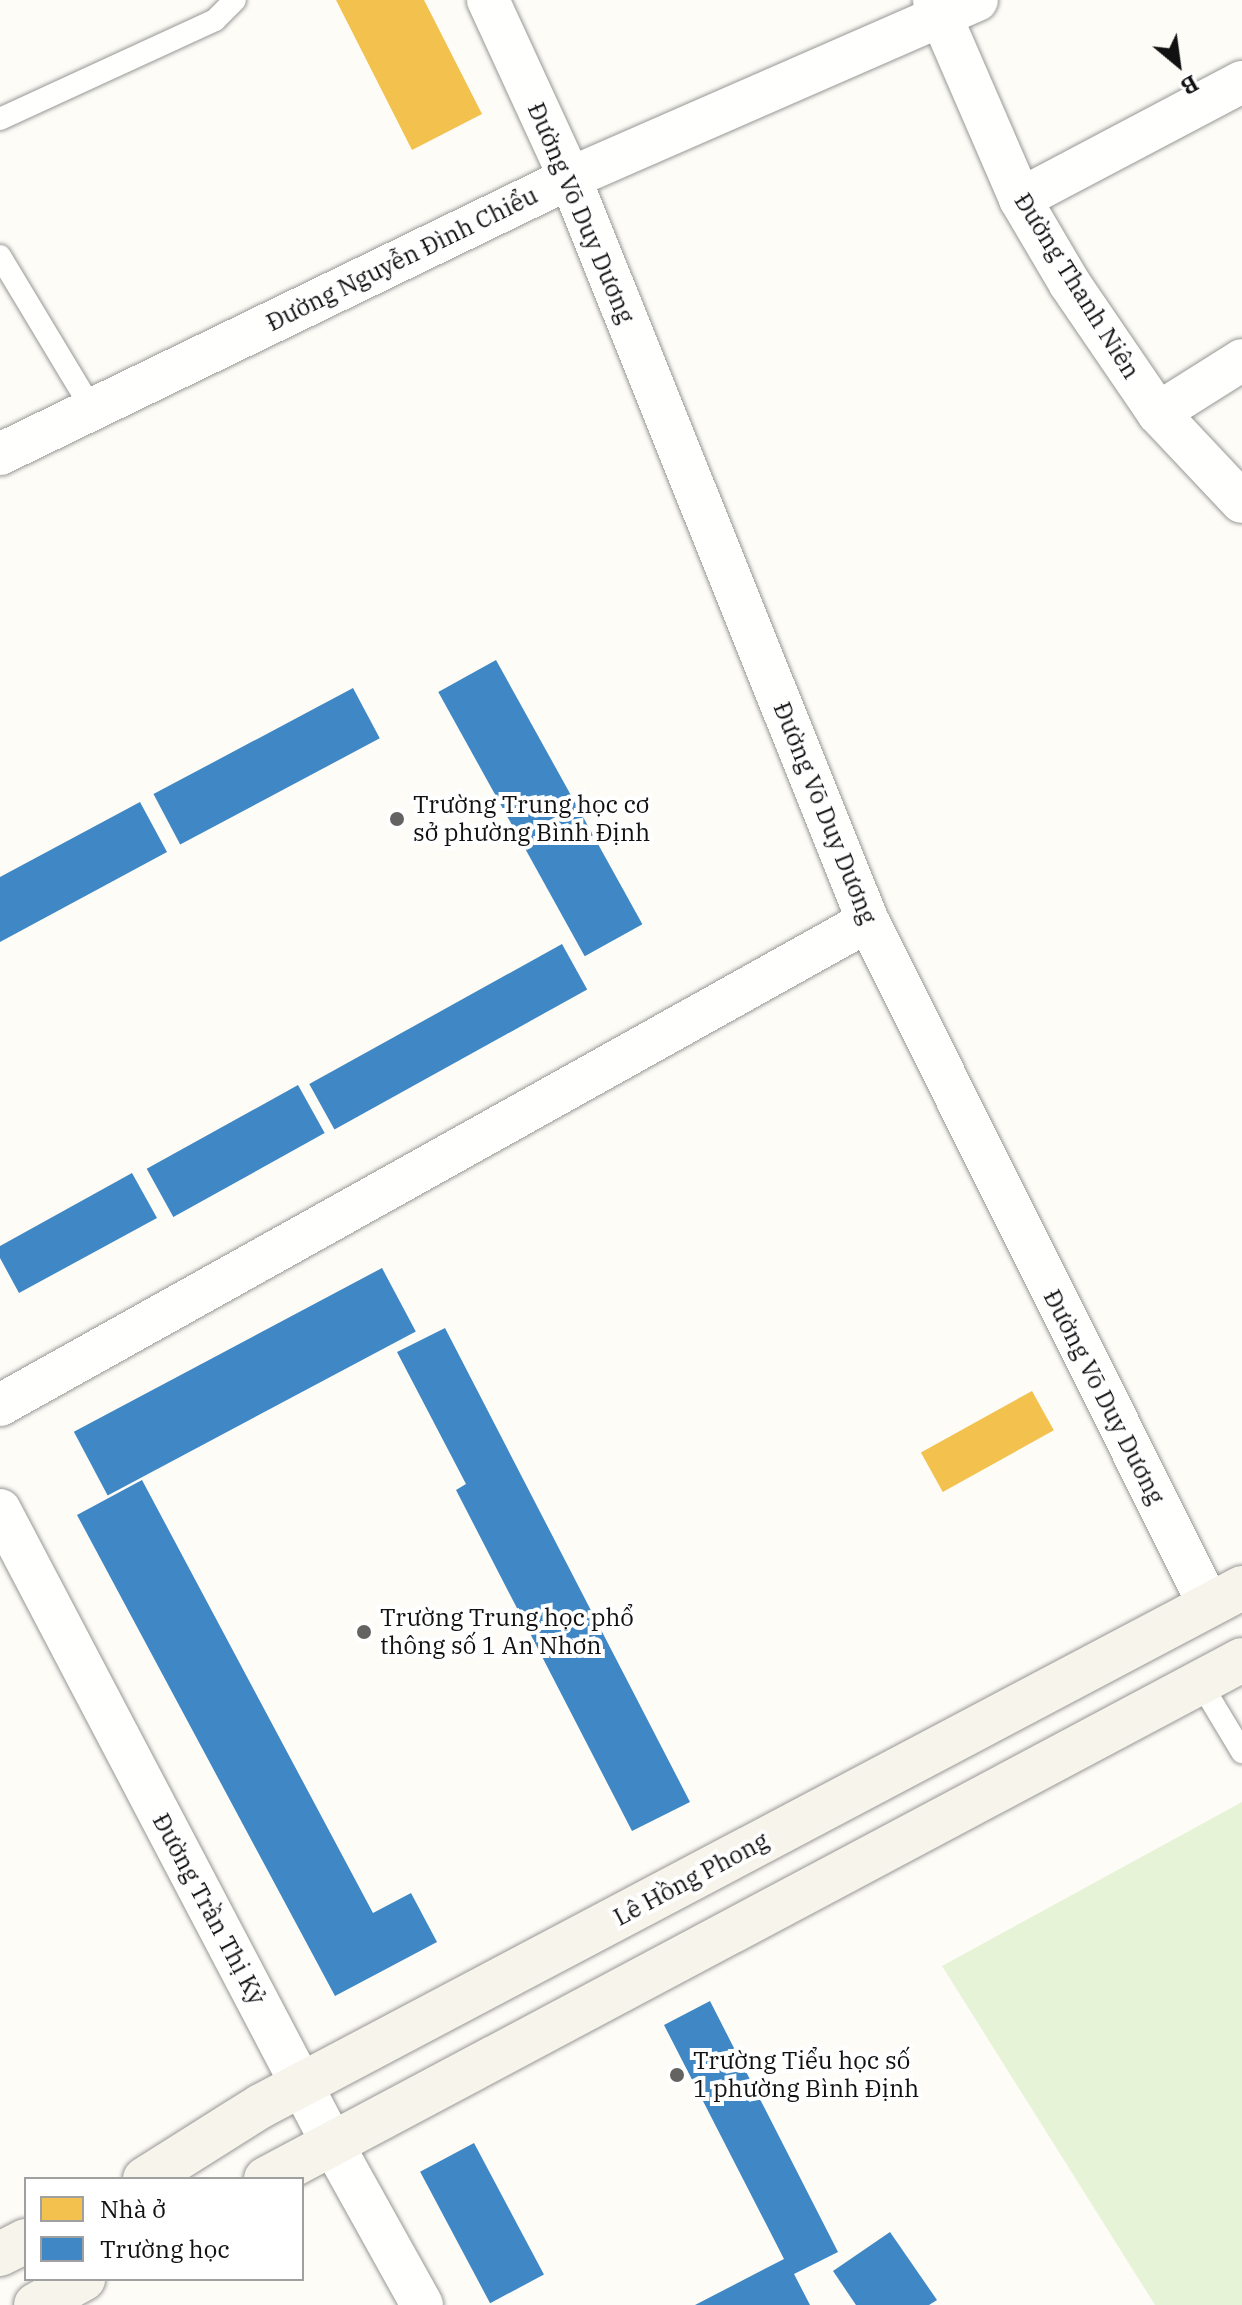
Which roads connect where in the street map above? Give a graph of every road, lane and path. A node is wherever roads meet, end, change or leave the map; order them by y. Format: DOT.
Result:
graph roads {
  1 [pos="235,0"];
  2 [pos="488,0"];
  3 [pos="951,6"];
  4 [pos="1242,82"];
  5 [pos="0,119"];
  6 [pos="570,178"];
  7 [pos="1020,199"];
  8 [pos="0,256"];
  9 [pos="1242,360"];
  10 [pos="92,409"];
  11 [pos="1158,413"];
  12 [pos="0,454"];
  13 [pos="1242,502"];
  14 [pos="868,921"];
  15 [pos="0,1405"];
  16 [pos="0,1510"];
  17 [pos="1225,1596"];
  18 [pos="1242,1660"];
  19 [pos="1096,1666"];
  20 [pos="1200,1682"];
  21 [pos="1128,1720"];
  22 [pos="1242,1752"];
  23 [pos="498,1981"];
  24 [pos="526,2037"];
  25 [pos="301,2084"];
  26 [pos="332,2143"];
  27 [pos="148,2177"];
  28 [pos="270,2177"];
  29 [pos="24,2242"];
  30 [pos="0,2254"];
  31 [pos="422,2305"];
  1 -- 5 [label="lane"];
  2 -- 6 [label="street, Đường Võ Duy Dương"];
  3 -- 6 [label="street, Đường Nguyễn Đình Chiểu"];
  3 -- 7 [label="street, Đường Thanh Niên"];
  4 -- 7 [label="street"];
  6 -- 10 [label="street, Đường Nguyễn Đình Chiểu"];
  6 -- 14 [label="street, Đường Võ Duy Dương"];
  7 -- 11 [label="street, Đường Thanh Niên"];
  8 -- 10 [label="lane"];
  9 -- 11 [label="street"];
  10 -- 12 [label="street, Đường Nguyễn Đình Chiểu"];
  11 -- 13 [label="street, Đường Thanh Niên"];
  14 -- 15 [label="street"];
  14 -- 17 [label="street, Đường Võ Duy Dương"];
  16 -- 25 [label="street, Đường Trần Thị Kỷ"];
  17 -- 19 [label="main road, Lê Hồng Phong"];
  18 -- 20 [label="main road"];
  19 -- 21 [label="main road"];
  19 -- 23 [label="main road, Lê Hồng Phong"];
  20 -- 21 [label="main road"];
  20 -- 22 [label="lane"];
  21 -- 24 [label="main road"];
  23 -- 24 [label="main road"];
  23 -- 25 [label="main road, Lê Hồng Phong"];
  24 -- 26 [label="main road"];
  25 -- 26 [label="street, Đường Trần Thị Kỷ"];
  25 -- 27 [label="main road, Lê Hồng Phong"];
  26 -- 28 [label="main road"];
  26 -- 31 [label="street, Đường Trần Thị Kỷ"];
  29 -- 30 [label="main road"];
}
